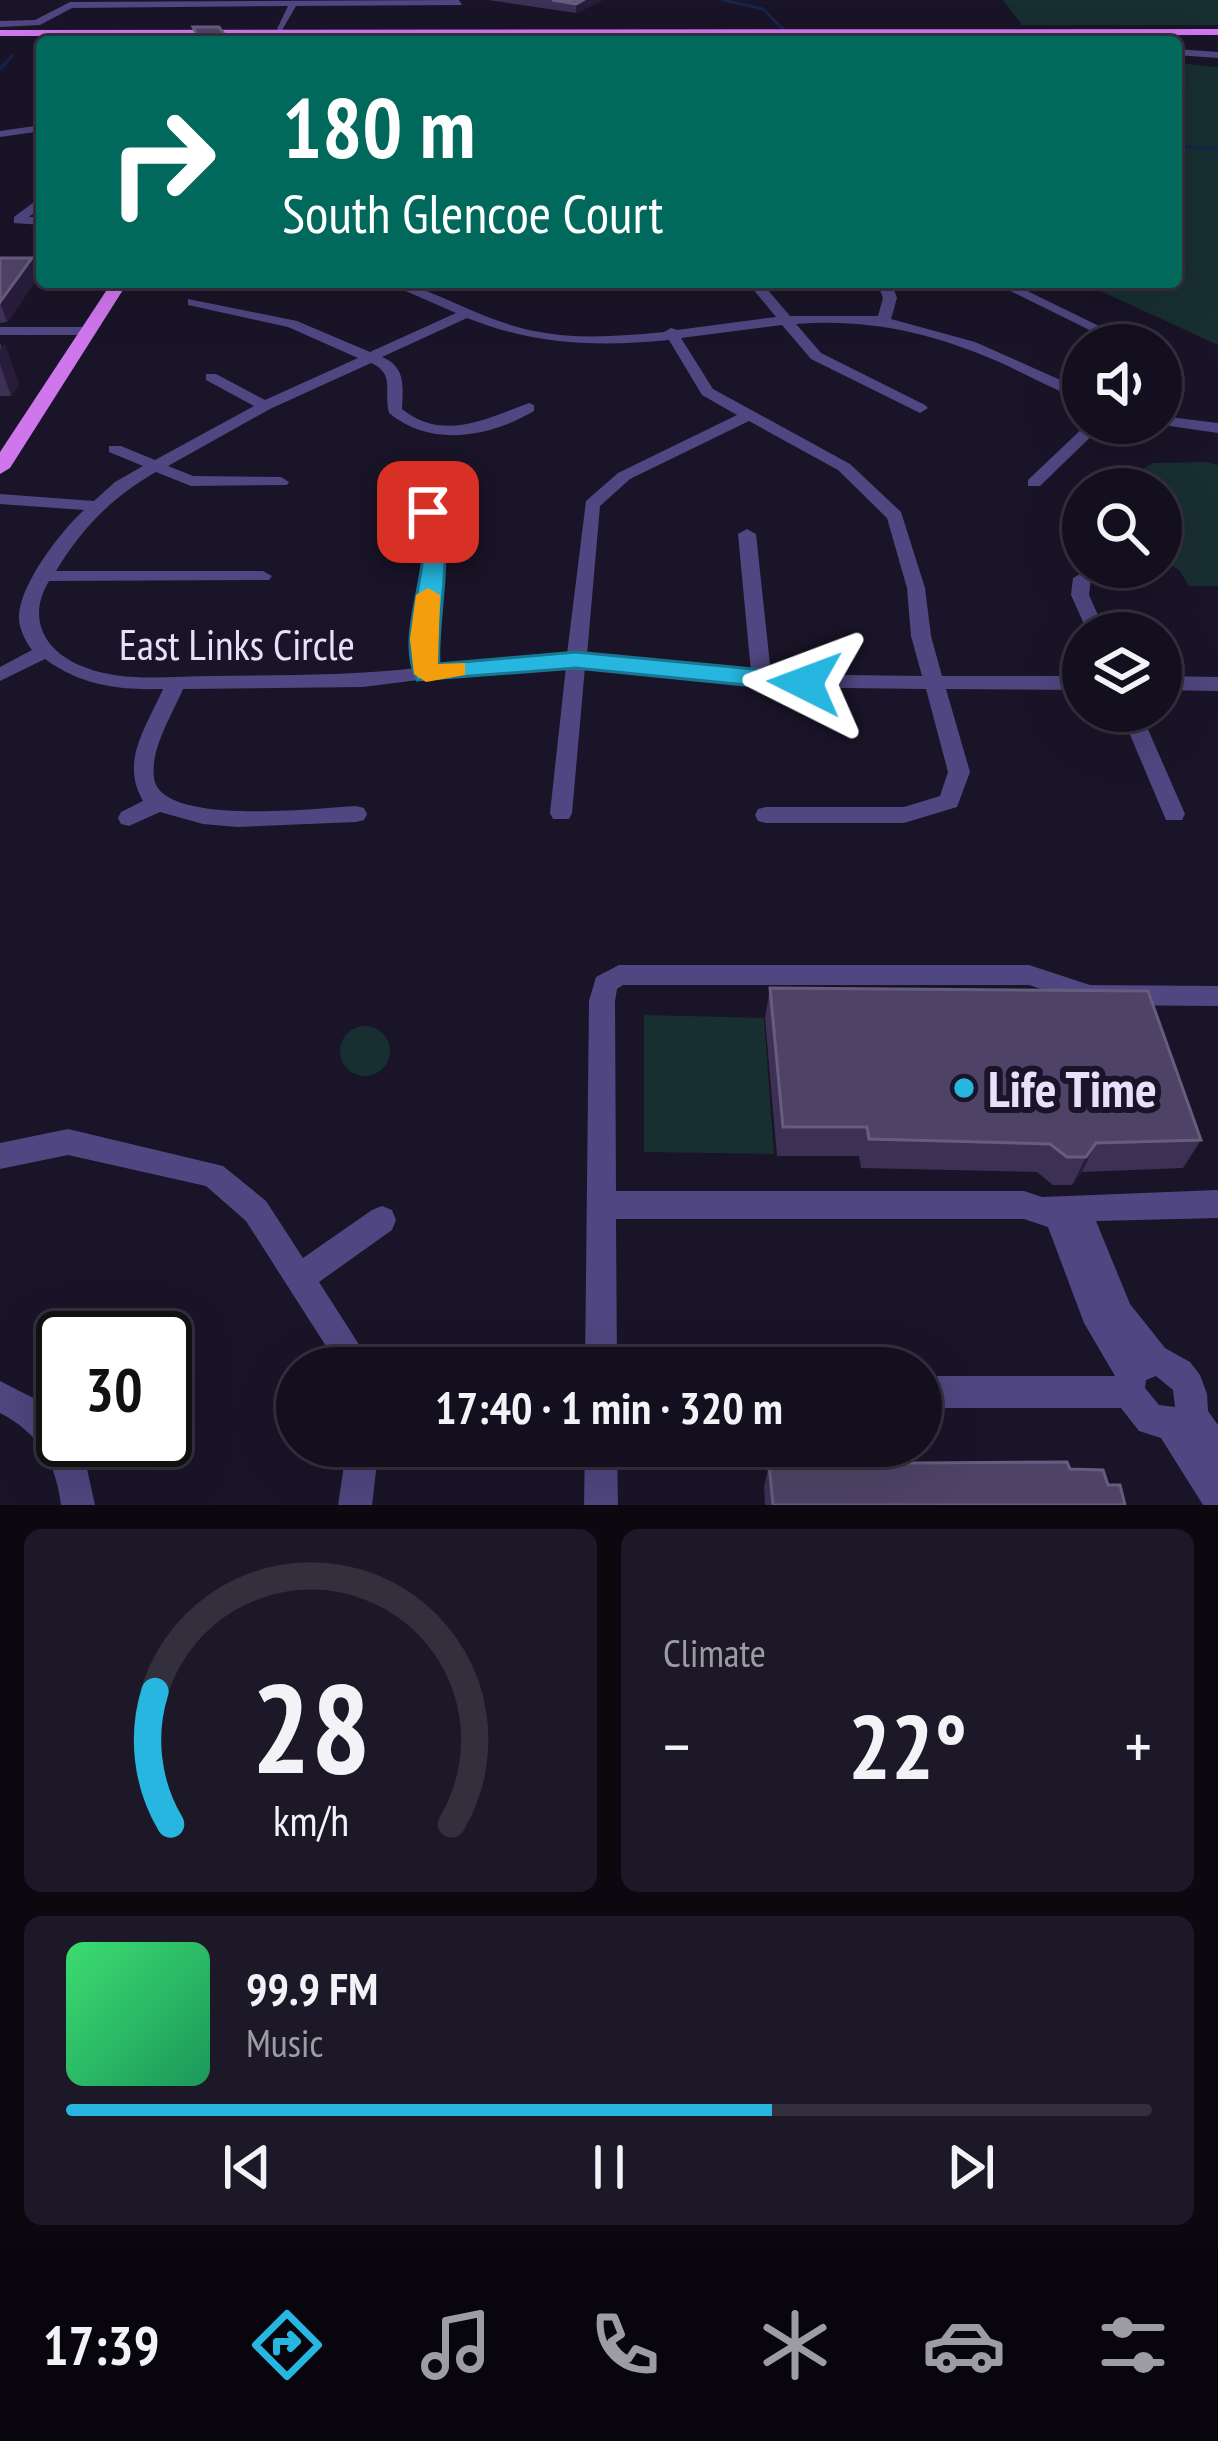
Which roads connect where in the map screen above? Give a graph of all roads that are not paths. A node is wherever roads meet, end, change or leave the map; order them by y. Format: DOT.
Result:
graph roads {
  1 [pos="459,2"];
  2 [pos="293,4"];
  3 [pos="0,28"];
  4 [pos="542,29"];
  5 [pos="777,31"];
  6 [pos="1218,31"];
  7 [pos="448,33"];
  8 [pos="278,35"];
  9 [pos="1182,52"];
  10 [pos="1218,55"];
  11 [pos="36,129"];
  12 [pos="0,134"];
  13 [pos="36,205"];
  14 [pos="36,220"];
  15 [pos="116,288"];
  16 [pos="407,288"];
  17 [pos="759,288"];
  18 [pos="886,288"];
  19 [pos="1012,288"];
  20 [pos="193,302"];
  21 [pos="469,312"];
  22 [pos="786,320"];
  23 [pos="884,321"];
  24 [pos="1087,324"];
  25 [pos="0,331"];
  26 [pos="88,331"];
  27 [pos="671,332"];
  28 [pos="368,356"];
  29 [pos="212,377"];
  30 [pos="1062,386"];
  31 [pos="265,406"];
  32 [pos="529,407"];
  33 [pos="920,408"];
  34 [pos="747,416"];
  35 [pos="1182,424"];
  36 [pos="1218,428"];
  37 [pos="1074,444"];
  38 [pos="115,449"];
  39 [pos="150,466"];
  40 [pos="0,468"];
  41 [pos="281,482"];
  42 [pos="1034,483"];
  43 [pos="0,499"];
  44 [pos="0,509"];
  45 [pos="88,512"];
  46 [pos="428,512"];
  47 [pos="747,534"];
  48 [pos="42,575"];
  49 [pos="263,576"];
  50 [pos="44,652"];
  51 [pos="576,660"];
  52 [pos="0,674"];
  53 [pos="426,674"];
  54 [pos="762,681"];
  55 [pos="175,683"];
  56 [pos="933,683"];
  57 [pos="1062,683"];
  58 [pos="1182,683"];
  59 [pos="1218,684"];
  60 [pos="1139,732"];
  61 [pos="157,804"];
  62 [pos="562,813"];
  63 [pos="356,814"];
  64 [pos="766,814"];
  65 [pos="1174,814"];
  66 [pos="129,818"];
  67 [pos="1218,996"];
  68 [pos="0,1156"];
  69 [pos="602,1204"];
  70 [pos="1218,1204"];
  71 [pos="1089,1208"];
  72 [pos="1041,1209"];
  73 [pos="382,1220"];
  74 [pos="302,1277"];
  75 [pos="345,1347"];
  76 [pos="601,1347"];
  77 [pos="1138,1374"];
  78 [pos="942,1390"];
  79 [pos="0,1397"];
  80 [pos="1193,1407"];
  81 [pos="1218,1454"];
  82 [pos="361,1467"];
  83 [pos="601,1467"];
  84 [pos="1218,1498"];
  85 [pos="78,1505"];
  86 [pos="356,1505"];
  87 [pos="601,1505"];
  1 -- 2 [label="street"];
  2 -- 3 [label="street"];
  2 -- 8 [label="street"];
  3 -- 8 [label="main road"];
  4 -- 5 [label="main road"];
  4 -- 7 [label="main road"];
  4 -- 8 [label="main road"];
  5 -- 6 [label="main road"];
  5 -- 7 [label="main road"];
  7 -- 8 [label="main road"];
  9 -- 10 [label="street"];
  11 -- 12 [label="street"];
  13 -- 14 [label="street"];
  15 -- 26 [label="main road"];
  16 -- 21 [label="street"];
  17 -- 22 [label="street"];
  18 -- 23 [label="street"];
  19 -- 24 [label="street"];
  20 -- 28 [label="street"];
  21 -- 27 [label="street"];
  21 -- 28 [label="street"];
  22 -- 23 [label="street"];
  22 -- 27 [label="street"];
  22 -- 33 [label="street"];
  23 -- 30 [label="street"];
  25 -- 26 [label="street"];
  26 -- 40 [label="main road"];
  27 -- 34 [label="street"];
  28 -- 31 [label="street"];
  28 -- 32 [label="street"];
  29 -- 31 [label="street"];
  31 -- 39 [label="street"];
  34 -- 51 [label="street"];
  34 -- 56 [label="street"];
  35 -- 36 [label="street"];
  37 -- 42 [label="street"];
  38 -- 39 [label="street"];
  39 -- 41 [label="street"];
  39 -- 45 [label="street"];
  43 -- 45 [label="street"];
  44 -- 45 [label="street"];
  45 -- 48 [label="street"];
  46 -- 53 [label="street"];
  47 -- 54 [label="street"];
  48 -- 49 [label="street"];
  48 -- 50 [label="street"];
  50 -- 52 [label="street"];
  50 -- 55 [label="street, East Links Circle"];
  51 -- 53 [label="street, East Links Circle"];
  51 -- 54 [label="street, East Links Circle"];
  51 -- 62 [label="street"];
  53 -- 55 [label="street, East Links Circle"];
  54 -- 56 [label="street, East Links Circle"];
  55 -- 61 [label="street"];
  56 -- 57 [label="street, East Links Circle"];
  56 -- 64 [label="street"];
  58 -- 59 [label="street"];
  60 -- 65 [label="street"];
  61 -- 63 [label="street"];
  61 -- 66 [label="street"];
  67 -- 69 [label="street"];
  68 -- 74 [label="street"];
  69 -- 72 [label="street"];
  69 -- 76 [label="street"];
  70 -- 71 [label="street"];
  71 -- 72 [label="street"];
  71 -- 77 [label="street"];
  72 -- 77 [label="street"];
  73 -- 74 [label="street"];
  74 -- 75 [label="street"];
  77 -- 78 [label="street"];
  77 -- 80 [label="street"];
  77 -- 80 [label="street"];
  79 -- 85 [label="street"];
  80 -- 81 [label="street"];
  80 -- 84 [label="street"];
  82 -- 86 [label="street"];
  83 -- 87 [label="street"];
}
